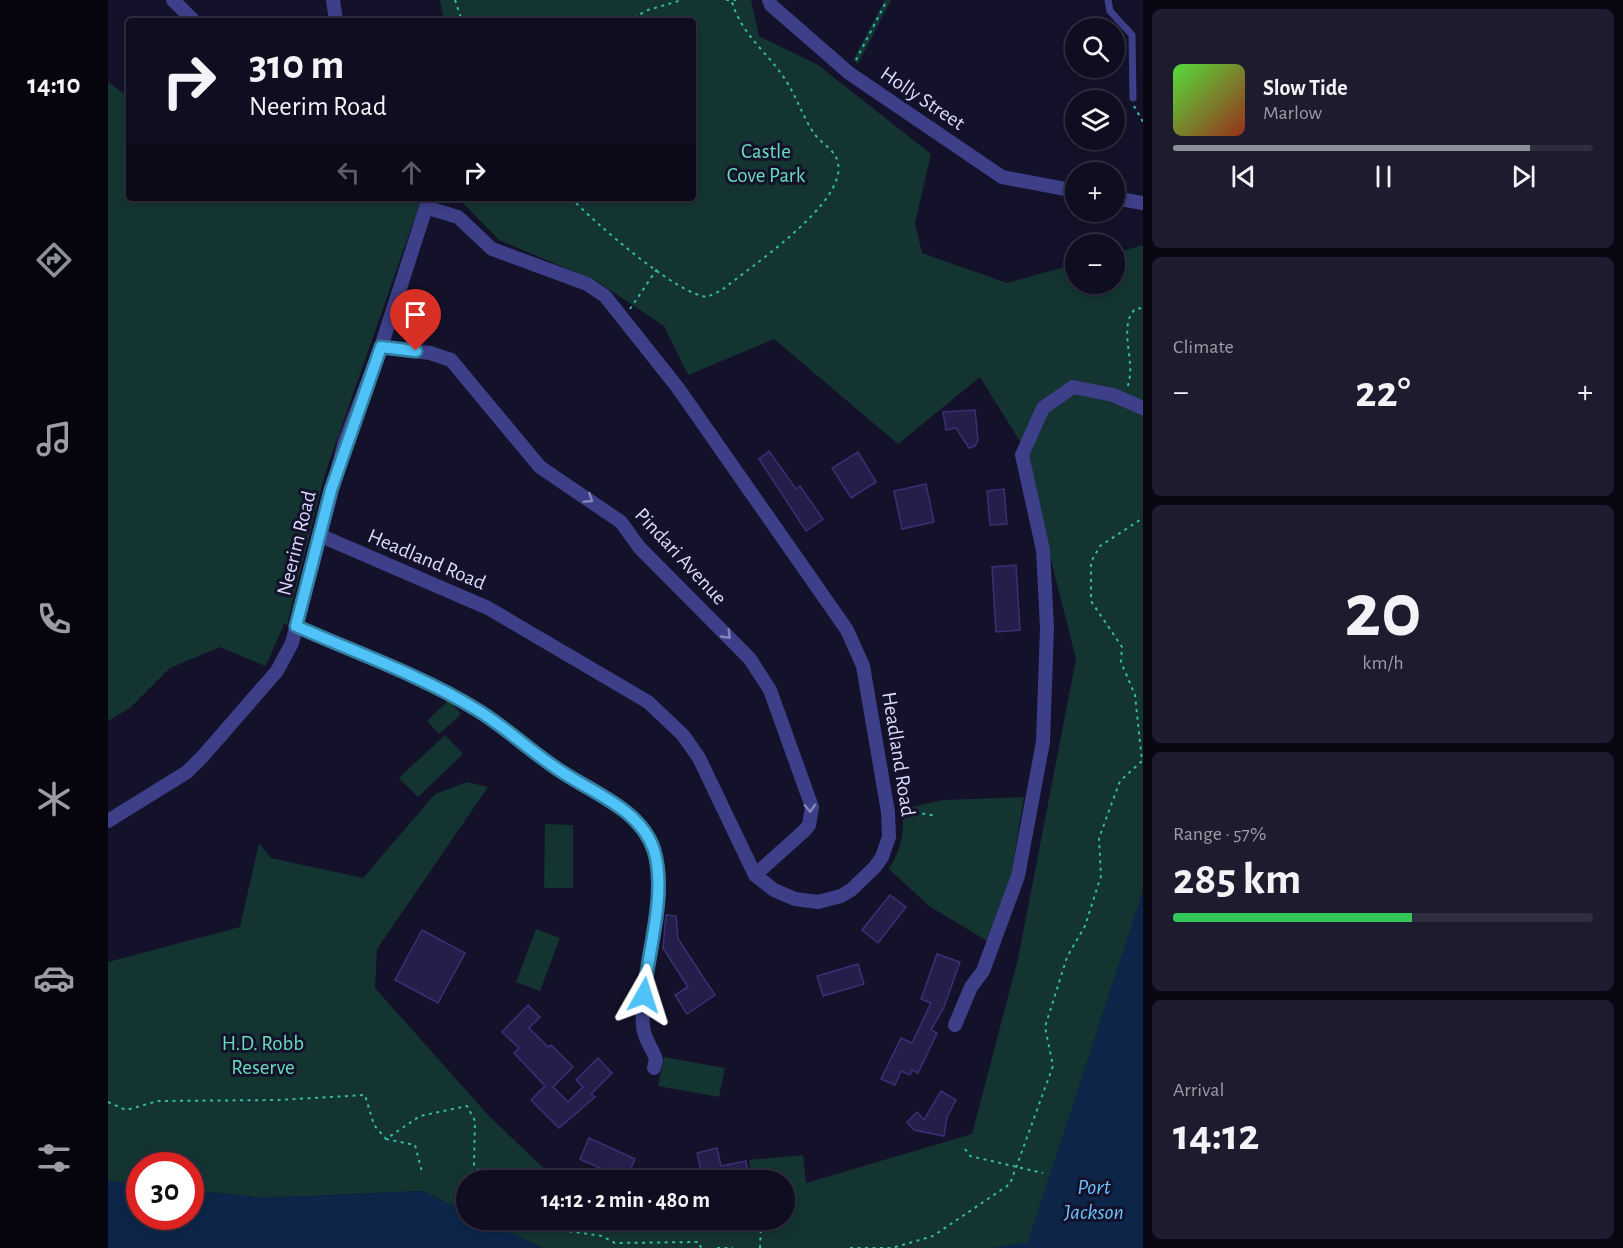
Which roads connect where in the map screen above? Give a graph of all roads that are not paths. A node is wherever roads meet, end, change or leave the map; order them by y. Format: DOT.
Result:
graph roads {
  1 [pos="173,0"];
  2 [pos="333,0"];
  3 [pos="769,0"];
  4 [pos="1108,0"];
  5 [pos="191,18"];
  6 [pos="336,18"];
  7 [pos="1132,98"];
  8 [pos="1065,189"];
  9 [pos="1125,200"];
  10 [pos="429,203"];
  11 [pos="1142,203"];
  12 [pos="381,347"];
  13 [pos="1143,408"];
  14 [pos="319,535"];
  15 [pos="296,626"];
  16 [pos="108,821"];
  17 [pos="755,875"];
  18 [pos="955,1025"];
  19 [pos="654,1068"];
  1 -- 5 [label="street"];
  2 -- 6 [label="street"];
  3 -- 8 [label="street, Holly Street"];
  4 -- 7 [label="lane"];
  9 -- 11 [label="street"];
  10 -- 12 [label="street, Neerim Road"];
  10 -- 17 [label="street, Headland Road"];
  12 -- 14 [label="street, Neerim Road"];
  12 -- 17 [label="street, Pindari Avenue, one-way"];
  13 -- 18 [label="street"];
  14 -- 15 [label="street, Neerim Road"];
  14 -- 17 [label="street, Headland Road"];
  15 -- 16 [label="street, Neerim Road"];
  15 -- 19 [label="street"];
}
